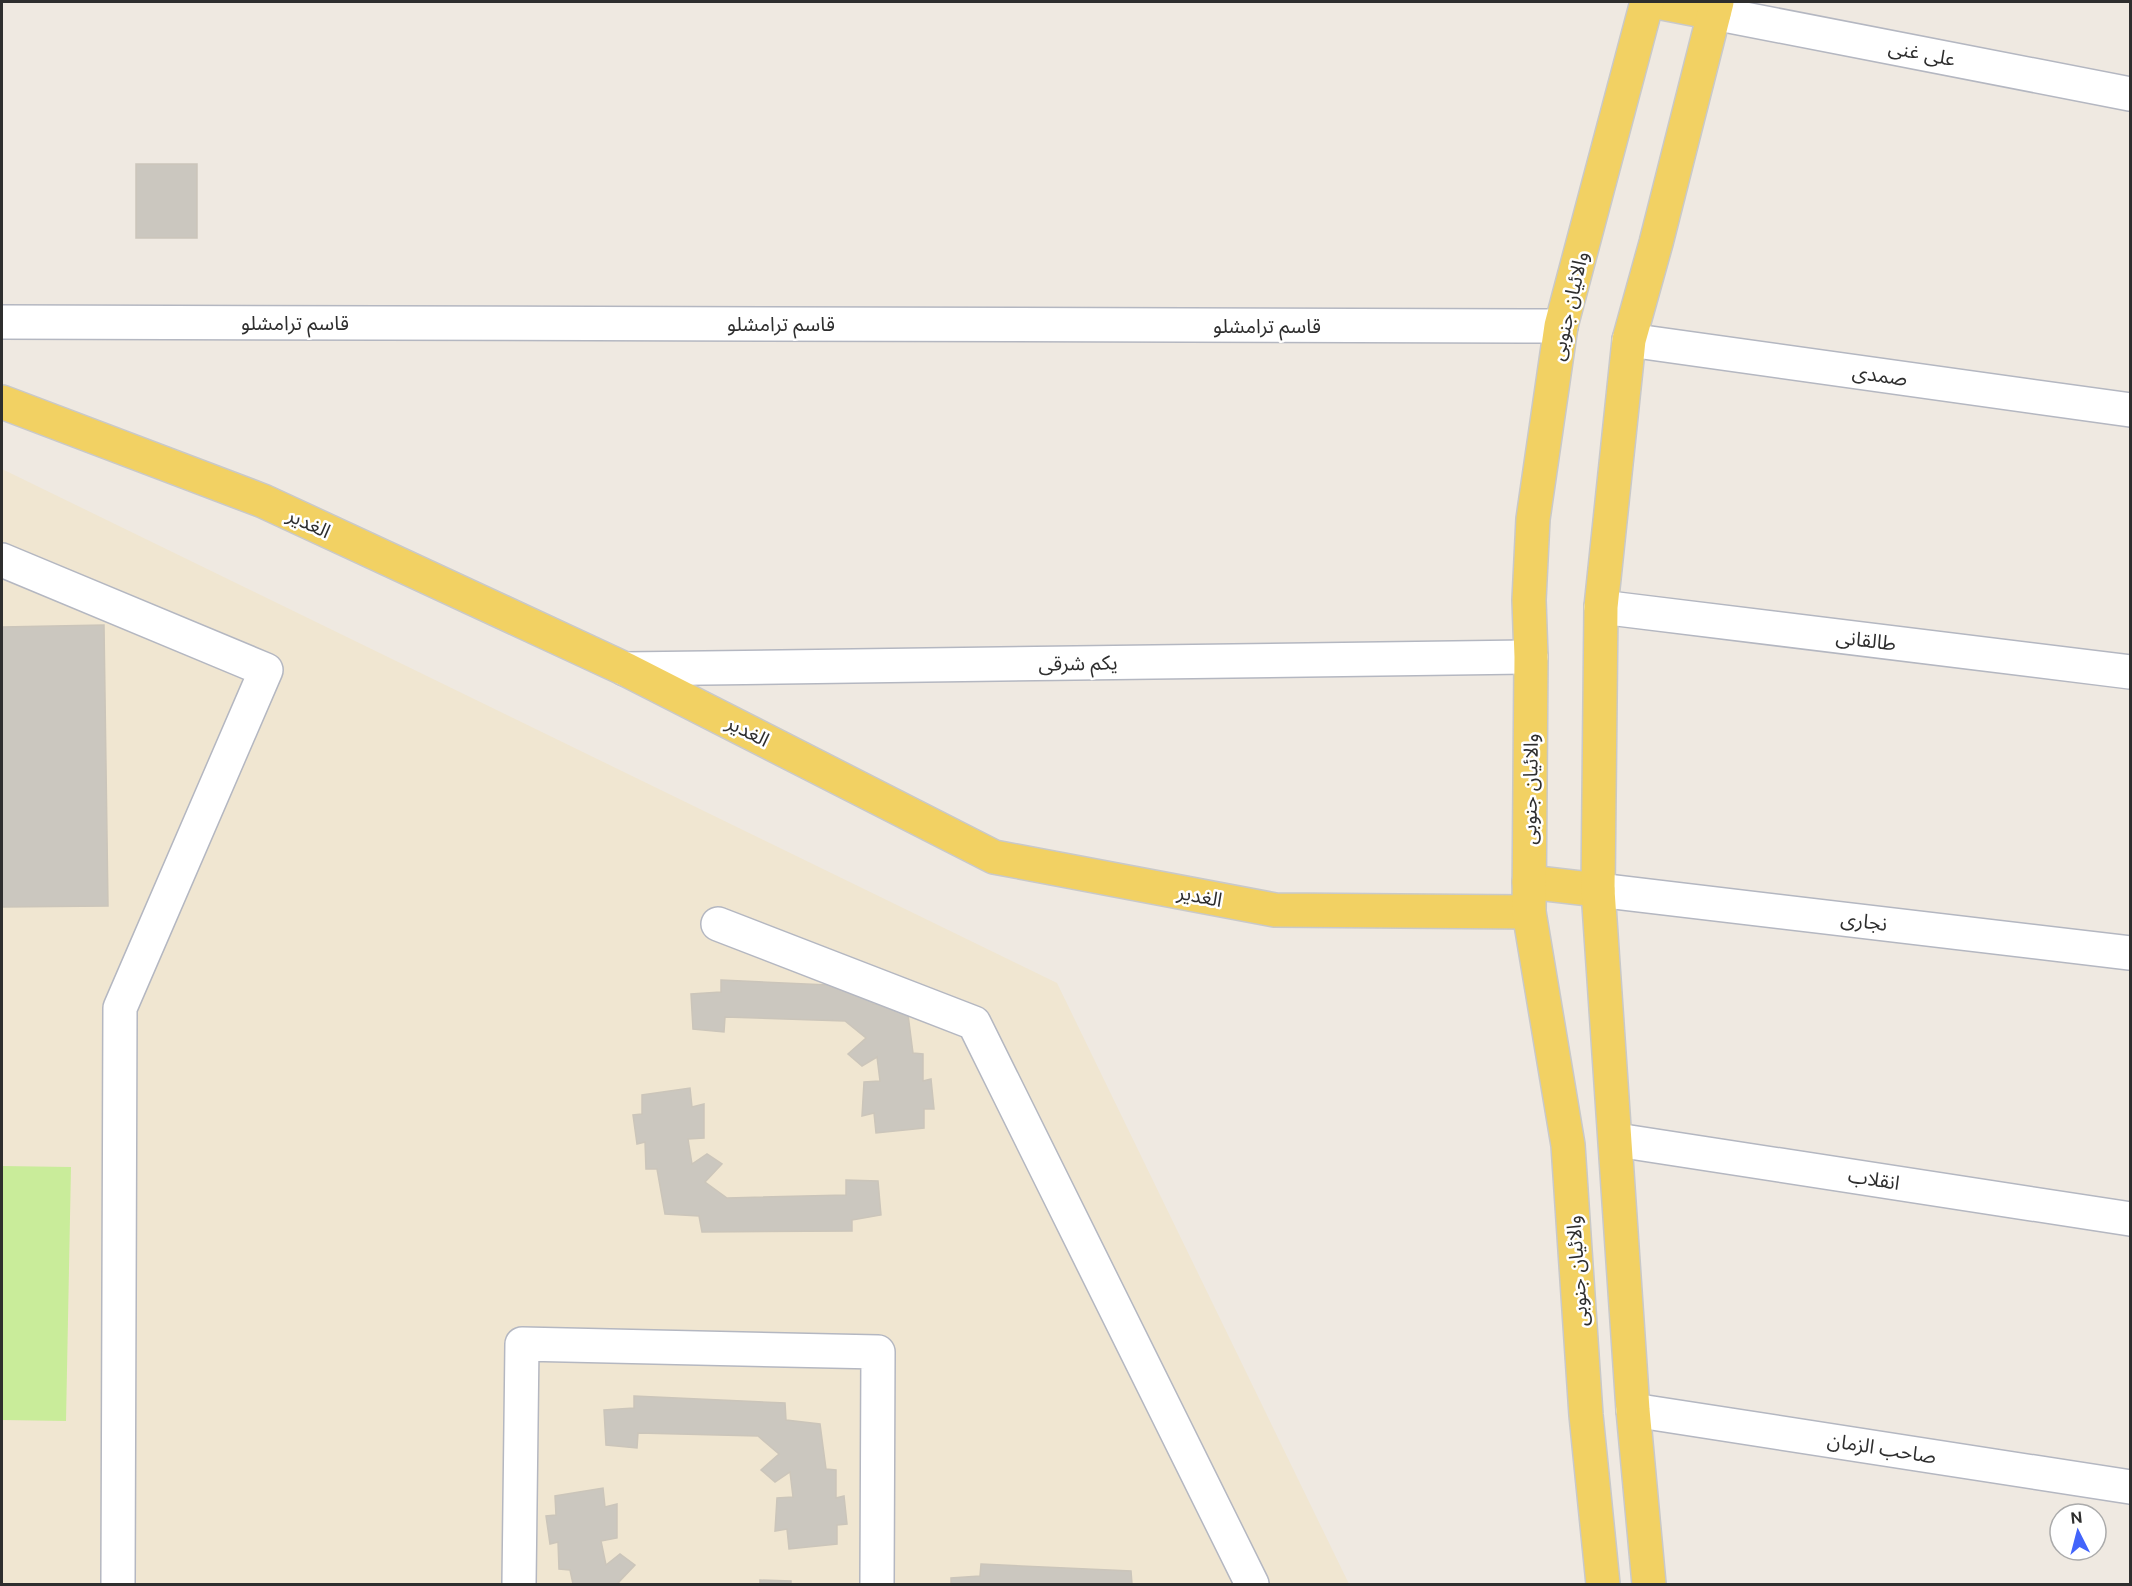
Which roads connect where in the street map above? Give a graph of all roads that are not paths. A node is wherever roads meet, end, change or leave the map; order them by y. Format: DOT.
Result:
graph roads {
  1 [pos="1647,2"];
  2 [pos="1657,2"];
  3 [pos="1716,7"];
  4 [pos="2130,94"];
  5 [pos="2,322"];
  6 [pos="1561,327"];
  7 [pos="1629,340"];
  8 [pos="2,402"];
  9 [pos="2130,410"];
  10 [pos="2,560"];
  11 [pos="1601,607"];
  12 [pos="1531,657"];
  13 [pos="625,669"];
  14 [pos="2130,672"];
  15 [pos="1598,890"];
  16 [pos="1529,897"];
  17 [pos="718,924"];
  18 [pos="2130,953"];
  19 [pos="1617,1140"];
  20 [pos="2130,1219"];
  21 [pos="1633,1410"];
  22 [pos="2130,1487"];
  23 [pos="118,1584"];
  24 [pos="519,1584"];
  25 [pos="877,1584"];
  26 [pos="1252,1584"];
  27 [pos="1603,1584"];
  28 [pos="1649,1584"];
  1 -- 6 [label="main road, والائیان جنوبی"];
  2 -- 3 [label="main road"];
  3 -- 4 [label="street, علی غنی"];
  3 -- 7 [label="main road"];
  5 -- 6 [label="street, قاسم ترامشلو"];
  6 -- 12 [label="main road, والائیان جنوبی"];
  7 -- 9 [label="street, صمدی"];
  7 -- 11 [label="main road"];
  8 -- 13 [label="main road, الغدیر"];
  10 -- 23 [label="street"];
  11 -- 14 [label="street, طالقانی"];
  11 -- 15 [label="main road"];
  12 -- 13 [label="street, یکم شرقی"];
  12 -- 16 [label="main road, والائیان جنوبی"];
  13 -- 16 [label="main road, الغدیر"];
  15 -- 16 [label="main road, الغدیر"];
  15 -- 18 [label="street, نجاری"];
  15 -- 19 [label="main road"];
  16 -- 27 [label="main road, والائیان جنوبی"];
  17 -- 26 [label="street"];
  19 -- 20 [label="street, انقلاب"];
  19 -- 21 [label="main road"];
  21 -- 22 [label="street, صاحب الزمان"];
  21 -- 28 [label="main road"];
  24 -- 25 [label="street"];
}
